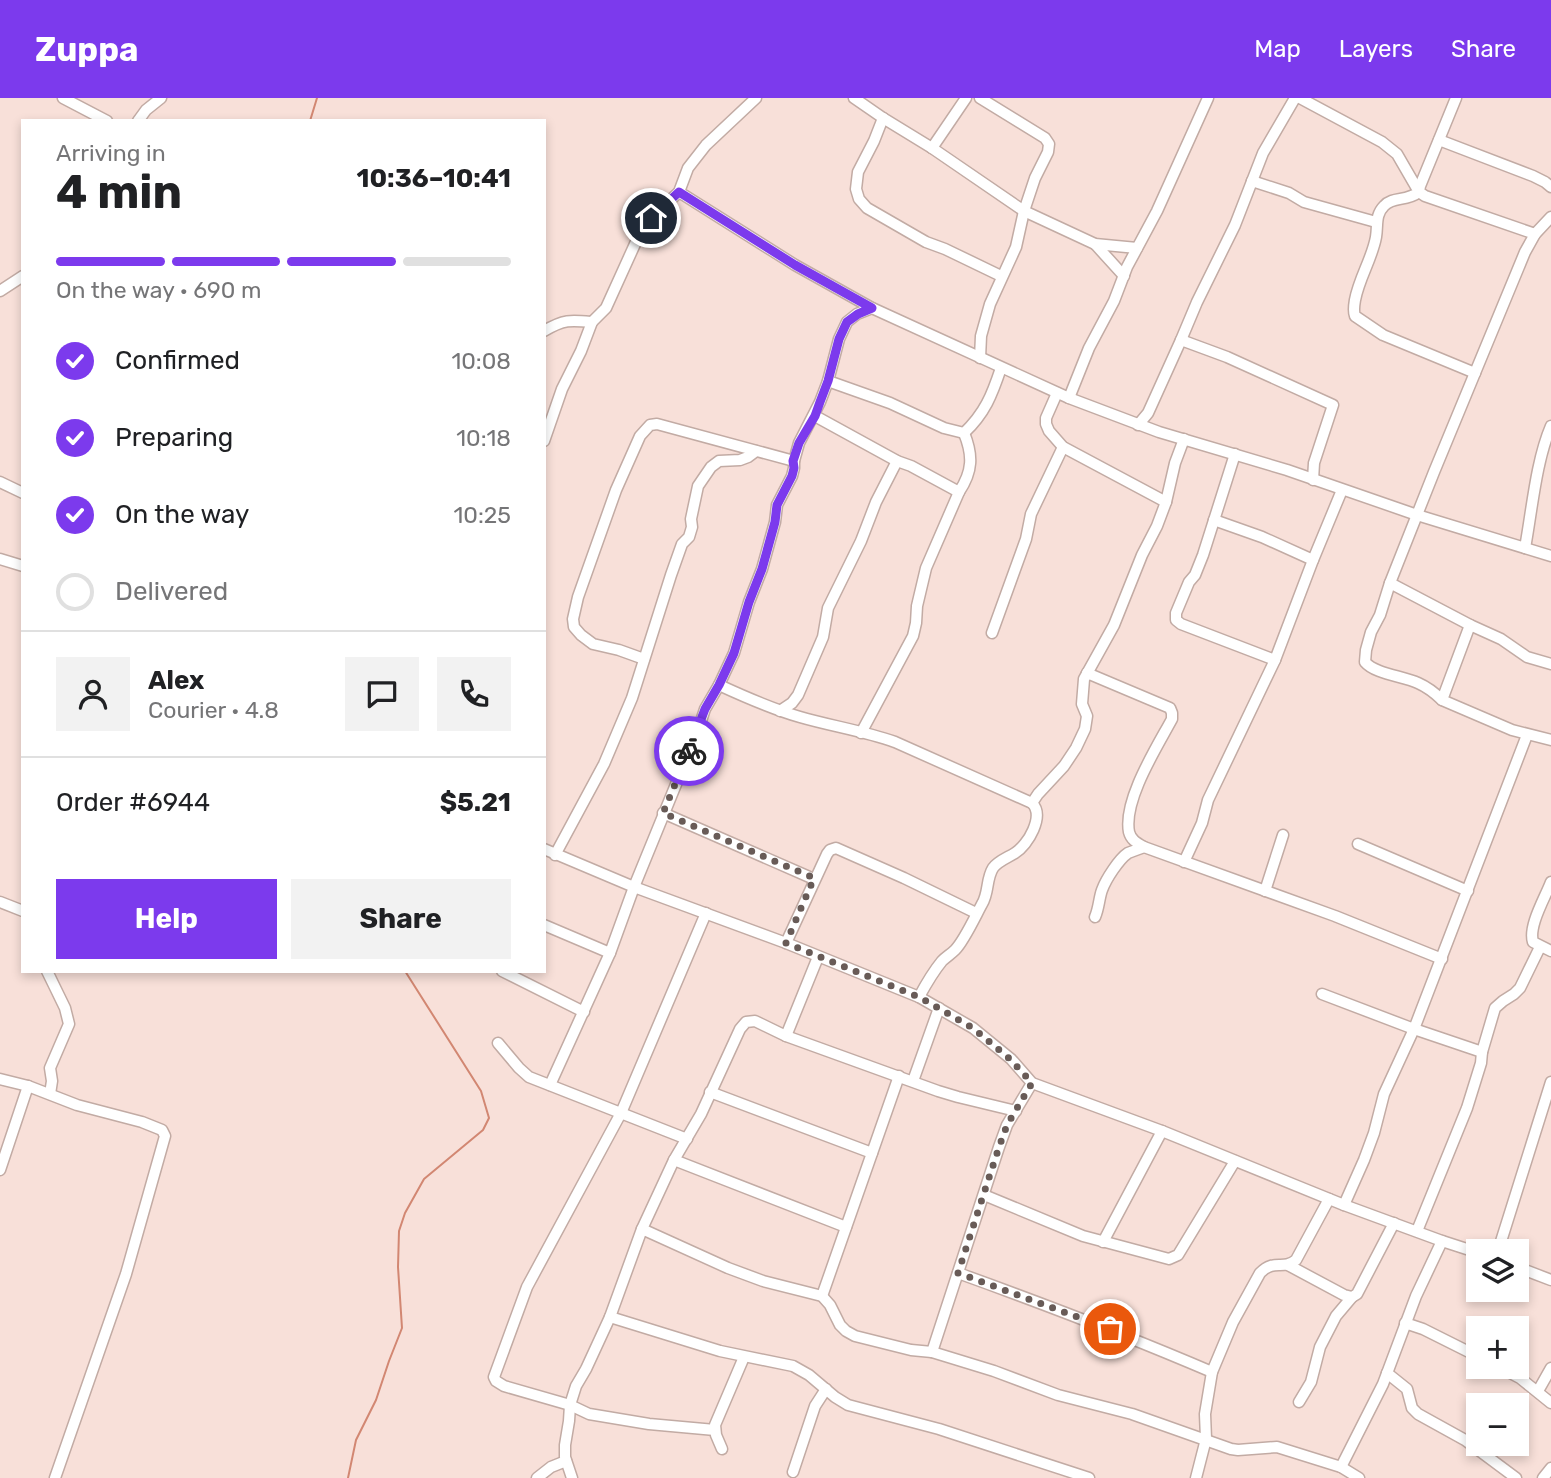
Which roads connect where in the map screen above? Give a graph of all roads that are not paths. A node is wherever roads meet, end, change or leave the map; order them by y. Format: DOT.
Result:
graph roads {
  1 [pos="63,98"];
  2 [pos="161,98"];
  3 [pos="756,98"];
  4 [pos="854,98"];
  5 [pos="967,98"];
  6 [pos="980,98"];
  7 [pos="1208,98"];
  8 [pos="1295,98"];
  9 [pos="1300,98"];
  10 [pos="1456,98"];
  11 [pos="883,118"];
  12 [pos="103,119"];
  13 [pos="139,119"];
  14 [pos="1439,140"];
  15 [pos="932,148"];
  16 [pos="1252,181"];
  17 [pos="1551,187"];
  18 [pos="679,192"];
  19 [pos="1419,192"];
  20 [pos="1024,211"];
  21 [pos="1551,218"];
  22 [pos="1376,222"];
  23 [pos="1535,234"];
  24 [pos="1095,244"];
  25 [pos="1138,248"];
  26 [pos="1002,276"];
  27 [pos="1124,276"];
  28 [pos="21,277"];
  29 [pos="0,292"];
  30 [pos="872,308"];
  31 [pos="592,322"];
  32 [pos="546,330"];
  33 [pos="1181,340"];
  34 [pos="979,358"];
  35 [pos="1001,368"];
  36 [pos="1475,373"];
  37 [pos="828,381"];
  38 [pos="1057,393"];
  39 [pos="1069,398"];
  40 [pos="815,416"];
  41 [pos="1138,425"];
  42 [pos="1551,426"];
  43 [pos="964,433"];
  44 [pos="546,435"];
  45 [pos="1184,439"];
  46 [pos="1063,447"];
  47 [pos="756,451"];
  48 [pos="1235,454"];
  49 [pos="793,461"];
  50 [pos="897,461"];
  51 [pos="1313,480"];
  52 [pos="0,482"];
  53 [pos="1342,490"];
  54 [pos="21,492"];
  55 [pos="959,492"];
  56 [pos="1166,502"];
  57 [pos="1416,515"];
  58 [pos="1214,520"];
  59 [pos="1525,548"];
  60 [pos="1551,556"];
  61 [pos="0,559"];
  62 [pos="1312,560"];
  63 [pos="21,565"];
  64 [pos="1391,583"];
  65 [pos="1470,625"];
  66 [pos="992,633"];
  67 [pos="644,659"];
  68 [pos="1275,660"];
  69 [pos="1551,664"];
  70 [pos="1087,673"];
  71 [pos="719,685"];
  72 [pos="1442,700"];
  73 [pos="780,710"];
  74 [pos="861,733"];
  75 [pos="1527,735"];
  76 [pos="1551,740"];
  77 [pos="1032,803"];
  78 [pos="663,813"];
  79 [pos="1283,835"];
  80 [pos="1358,844"];
  81 [pos="1144,847"];
  82 [pos="546,850"];
  83 [pos="555,855"];
  84 [pos="1184,862"];
  85 [pos="814,878"];
  86 [pos="1551,882"];
  87 [pos="634,887"];
  88 [pos="1265,891"];
  89 [pos="1468,891"];
  90 [pos="0,902"];
  91 [pos="21,910"];
  92 [pos="706,913"];
  93 [pos="976,914"];
  94 [pos="1095,917"];
  95 [pos="546,926"];
  96 [pos="786,943"];
  97 [pos="1540,947"];
  98 [pos="1551,951"];
  99 [pos="610,953"];
  100 [pos="818,957"];
  101 [pos="1442,959"];
  102 [pos="48,973"];
  103 [pos="506,973"];
  104 [pos="1322,994"];
  105 [pos="919,997"];
  106 [pos="939,1009"];
  107 [pos="584,1012"];
  108 [pos="1414,1030"];
  109 [pos="786,1036"];
  110 [pos="498,1043"];
  111 [pos="1482,1052"];
  112 [pos="899,1076"];
  113 [pos="0,1079"];
  114 [pos="913,1082"];
  115 [pos="1551,1082"];
  116 [pos="1032,1083"];
  117 [pos="550,1085"];
  118 [pos="28,1086"];
  119 [pos="710,1091"];
  120 [pos="50,1094"];
  121 [pos="1016,1111"];
  122 [pos="621,1113"];
  123 [pos="1162,1130"];
  124 [pos="687,1139"];
  125 [pos="872,1153"];
  126 [pos="674,1160"];
  127 [pos="1235,1161"];
  128 [pos="0,1170"];
  129 [pos="984,1195"];
  130 [pos="1329,1199"];
  131 [pos="1343,1205"];
  132 [pos="1394,1223"];
  133 [pos="846,1227"];
  134 [pos="642,1229"];
  135 [pos="1417,1231"];
  136 [pos="1501,1239"];
  137 [pos="1442,1241"];
  138 [pos="1103,1242"];
  139 [pos="1466,1249"];
  140 [pos="1288,1265"];
  141 [pos="1529,1272"];
  142 [pos="958,1273"];
  143 [pos="1551,1280"];
  144 [pos="822,1296"];
  145 [pos="1352,1297"];
  146 [pos="610,1317"];
  147 [pos="1405,1323"];
  148 [pos="1466,1350"];
  149 [pos="932,1352"];
  150 [pos="744,1357"];
  151 [pos="1551,1368"];
  152 [pos="1212,1372"];
  153 [pos="1387,1373"];
  154 [pos="1521,1379"];
  155 [pos="826,1390"];
  156 [pos="1538,1391"];
  157 [pos="1299,1402"];
  158 [pos="1551,1403"];
  159 [pos="570,1405"];
  160 [pos="715,1430"];
  161 [pos="1206,1439"];
  162 [pos="722,1449"];
  163 [pos="566,1461"];
  164 [pos="1341,1467"];
  165 [pos="1551,1468"];
  166 [pos="793,1472"];
  167 [pos="55,1478"];
  168 [pos="537,1478"];
  169 [pos="572,1478"];
  170 [pos="1089,1478"];
  171 [pos="1196,1478"];
  172 [pos="1359,1478"];
  173 [pos="1516,1478"];
  174 [pos="1543,1478"];
  1 -- 12 [label="street"];
  2 -- 13 [label="street"];
  3 -- 18 [label="street"];
  4 -- 11 [label="street"];
  5 -- 15 [label="street"];
  6 -- 20 [label="street"];
  7 -- 25 [label="street"];
  8 -- 16 [label="street"];
  9 -- 19 [label="street"];
  10 -- 14 [label="street"];
  11 -- 15 [label="street"];
  11 -- 26 [label="street"];
  14 -- 17 [label="street"];
  14 -- 19 [label="street"];
  15 -- 20 [label="street"];
  16 -- 22 [label="street"];
  16 -- 33 [label="street"];
  18 -- 30 [label="street"];
  18 -- 31 [label="street"];
  19 -- 22 [label="street"];
  19 -- 23 [label="street"];
  20 -- 24 [label="street"];
  20 -- 26 [label="street"];
  21 -- 23 [label="street"];
  22 -- 36 [label="street"];
  23 -- 36 [label="street"];
  24 -- 25 [label="street"];
  24 -- 27 [label="street"];
  25 -- 27 [label="street"];
  26 -- 34 [label="street"];
  27 -- 39 [label="street"];
  28 -- 29 [label="street"];
  30 -- 34 [label="street"];
  30 -- 37 [label="street"];
  31 -- 32 [label="street"];
  31 -- 44 [label="street"];
  33 -- 41 [label="street"];
  33 -- 51 [label="street"];
  34 -- 35 [label="street"];
  35 -- 38 [label="street"];
  35 -- 43 [label="street"];
  36 -- 57 [label="street"];
  37 -- 40 [label="street"];
  37 -- 43 [label="street"];
  38 -- 39 [label="street"];
  38 -- 46 [label="street"];
  39 -- 41 [label="street"];
  40 -- 49 [label="street"];
  40 -- 50 [label="street"];
  41 -- 45 [label="street"];
  42 -- 59 [label="street"];
  43 -- 55 [label="street"];
  45 -- 48 [label="street"];
  45 -- 56 [label="street"];
  46 -- 56 [label="street"];
  46 -- 66 [label="street"];
  47 -- 49 [label="street"];
  47 -- 67 [label="street"];
  47 -- 67 [label="street"];
  48 -- 51 [label="street"];
  48 -- 58 [label="street"];
  49 -- 71 [label="street"];
  50 -- 55 [label="street"];
  50 -- 73 [label="street"];
  51 -- 53 [label="street"];
  52 -- 54 [label="street"];
  53 -- 57 [label="street"];
  53 -- 62 [label="street"];
  55 -- 74 [label="street"];
  56 -- 70 [label="street"];
  57 -- 59 [label="street"];
  57 -- 64 [label="street"];
  58 -- 62 [label="street"];
  58 -- 68 [label="street"];
  59 -- 60 [label="street"];
  61 -- 63 [label="street"];
  62 -- 68 [label="street"];
  64 -- 65 [label="street"];
  64 -- 72 [label="street"];
  65 -- 69 [label="street"];
  65 -- 72 [label="street"];
  67 -- 83 [label="street"];
  68 -- 84 [label="street"];
  70 -- 77 [label="street"];
  70 -- 81 [label="street"];
  71 -- 73 [label="street"];
  71 -- 78 [label="street"];
  72 -- 75 [label="street"];
  73 -- 74 [label="street"];
  74 -- 77 [label="street"];
  75 -- 76 [label="street"];
  75 -- 89 [label="street"];
  77 -- 93 [label="street"];
  78 -- 85 [label="street"];
  78 -- 87 [label="street"];
  79 -- 88 [label="street"];
  80 -- 89 [label="street"];
  81 -- 84 [label="street"];
  81 -- 94 [label="street"];
  82 -- 83 [label="street"];
  83 -- 87 [label="street"];
  84 -- 88 [label="street"];
  85 -- 93 [label="street"];
  85 -- 96 [label="street"];
  86 -- 97 [label="street"];
  87 -- 92 [label="street"];
  87 -- 99 [label="street"];
  88 -- 101 [label="street"];
  89 -- 101 [label="street"];
  90 -- 91 [label="street"];
  92 -- 96 [label="street"];
  92 -- 122 [label="street"];
  93 -- 105 [label="street"];
  95 -- 99 [label="street"];
  96 -- 100 [label="street"];
  97 -- 98 [label="street"];
  97 -- 111 [label="street"];
  99 -- 107 [label="street"];
  100 -- 105 [label="street"];
  100 -- 109 [label="street"];
  101 -- 108 [label="street"];
  102 -- 120 [label="street"];
  103 -- 107 [label="street"];
  104 -- 108 [label="street"];
  105 -- 106 [label="street"];
  106 -- 114 [label="street"];
  106 -- 116 [label="street"];
  107 -- 117 [label="street"];
  108 -- 111 [label="street"];
  108 -- 131 [label="street"];
  109 -- 112 [label="street"];
  109 -- 119 [label="street"];
  110 -- 117 [label="street"];
  111 -- 135 [label="street"];
  112 -- 114 [label="street"];
  112 -- 125 [label="street"];
  113 -- 118 [label="street"];
  114 -- 121 [label="street"];
  115 -- 136 [label="street"];
  116 -- 121 [label="street"];
  116 -- 123 [label="street"];
  117 -- 122 [label="street"];
  118 -- 120 [label="street"];
  118 -- 128 [label="street"];
  119 -- 124 [label="street"];
  119 -- 125 [label="street"];
  120 -- 167 [label="street"];
  121 -- 129 [label="street"];
  122 -- 124 [label="street"];
  122 -- 159 [label="street"];
  123 -- 127 [label="street"];
  123 -- 138 [label="street"];
  124 -- 126 [label="street"];
  125 -- 133 [label="street"];
  126 -- 133 [label="street"];
  126 -- 134 [label="street"];
  127 -- 130 [label="street"];
  127 -- 138 [label="street"];
  129 -- 138 [label="street"];
  129 -- 142 [label="street"];
  130 -- 131 [label="street"];
  130 -- 140 [label="street"];
  131 -- 132 [label="street"];
  132 -- 135 [label="street"];
  132 -- 145 [label="street"];
  133 -- 144 [label="street"];
  134 -- 144 [label="street"];
  134 -- 146 [label="street"];
  135 -- 137 [label="street"];
  137 -- 139 [label="street"];
  137 -- 147 [label="street"];
  140 -- 145 [label="street"];
  140 -- 152 [label="street"];
  141 -- 143 [label="street"];
  142 -- 149 [label="street"];
  142 -- 152 [label="street"];
  144 -- 149 [label="street"];
  145 -- 157 [label="street"];
  146 -- 150 [label="street"];
  146 -- 159 [label="street"];
  147 -- 148 [label="street"];
  147 -- 153 [label="street"];
  149 -- 161 [label="street"];
  150 -- 155 [label="street"];
  150 -- 160 [label="street"];
  151 -- 156 [label="street"];
  152 -- 161 [label="street"];
  153 -- 164 [label="street"];
  153 -- 173 [label="street"];
  154 -- 156 [label="street"];
  155 -- 166 [label="street"];
  155 -- 170 [label="street"];
  156 -- 158 [label="street"];
  159 -- 160 [label="street"];
  159 -- 163 [label="street"];
  160 -- 162 [label="street"];
  161 -- 164 [label="street"];
  161 -- 171 [label="street"];
  163 -- 168 [label="street"];
  163 -- 169 [label="street"];
  164 -- 172 [label="street"];
  165 -- 174 [label="street"];
}
